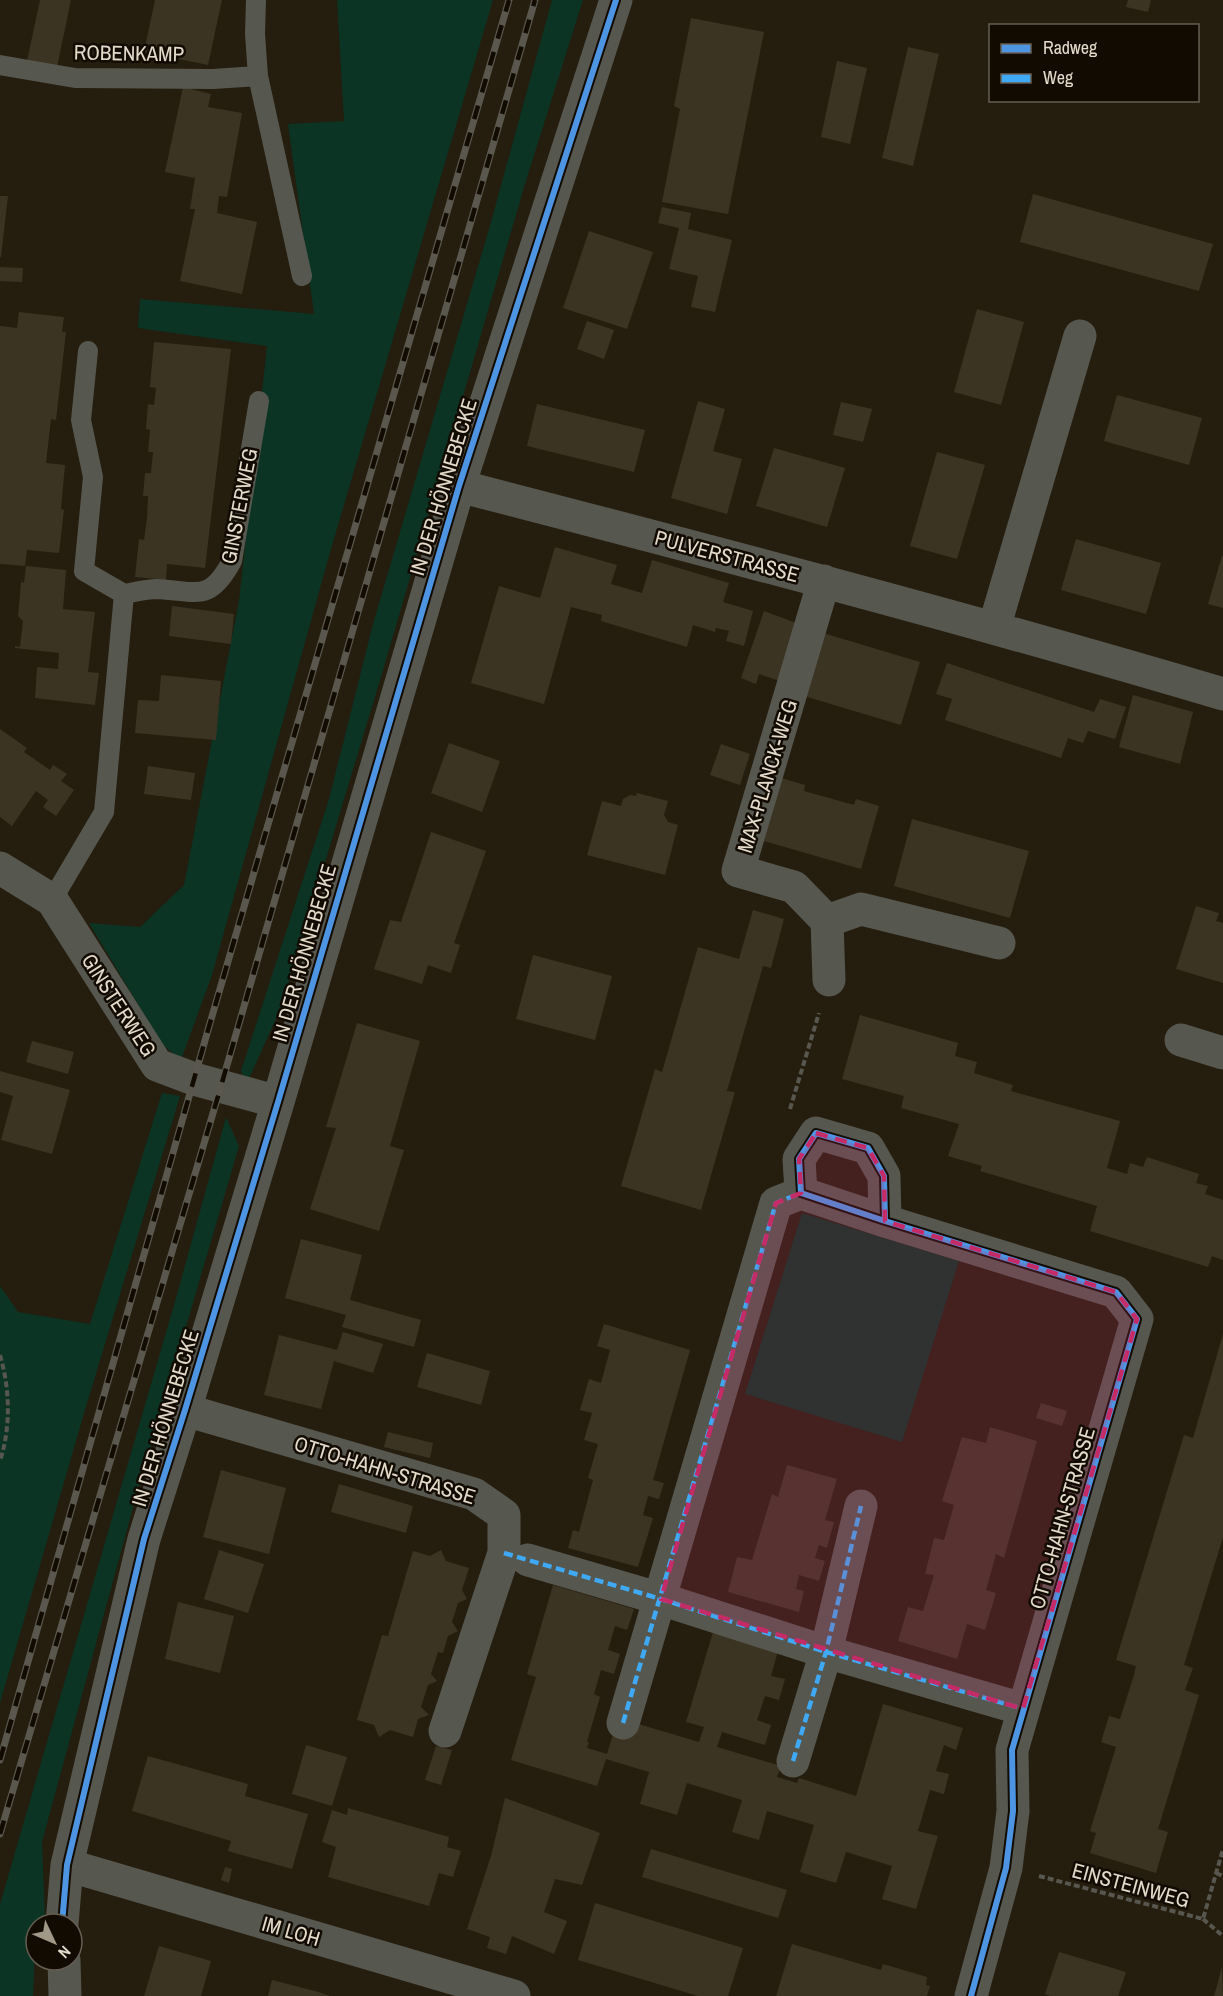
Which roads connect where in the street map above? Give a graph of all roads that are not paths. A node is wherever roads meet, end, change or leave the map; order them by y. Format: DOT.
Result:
graph roads {
  1 [pos="256,0"];
  2 [pos="616,0"];
  3 [pos="0,65"];
  4 [pos="258,76"];
  5 [pos="302,276"];
  6 [pos="1080,336"];
  7 [pos="88,351"];
  8 [pos="259,401"];
  9 [pos="459,486"];
  10 [pos="824,581"];
  11 [pos="124,594"];
  12 [pos="994,627"];
  13 [pos="1223,694"];
  14 [pos="0,868"];
  15 [pos="52,900"];
  16 [pos="827,921"];
  17 [pos="999,943"];
  18 [pos="829,980"];
  19 [pos="1181,1040"];
  20 [pos="1223,1053"];
  21 [pos="278,1102"];
  22 [pos="801,1193"];
  23 [pos="885,1221"];
  24 [pos="185,1410"];
  25 [pos="861,1506"];
  26 [pos="528,1560"];
  27 [pos="661,1599"];
  28 [pos="826,1652"];
  29 [pos="1023,1709"];
  30 [pos="623,1723"];
  31 [pos="445,1731"];
  32 [pos="794,1761"];
  33 [pos="67,1865"];
  34 [pos="63,1912"];
  35 [pos="64,1972"];
  36 [pos="65,1996"];
  37 [pos="514,1996"];
  38 [pos="971,1996"];
  1 -- 4 [label="lane"];
  2 -- 9 [label="street, IN DER HÖNNEBECKE"];
  3 -- 4 [label="lane, ROBENKAMP"];
  4 -- 5 [label="lane"];
  6 -- 12 [label="street"];
  7 -- 11 [label="lane"];
  8 -- 11 [label="lane, GINSTERWEG"];
  9 -- 10 [label="street, PULVERSTRASSE"];
  9 -- 21 [label="street, IN DER HÖNNEBECKE"];
  10 -- 12 [label="street, PULVERSTRASSE"];
  10 -- 16 [label="street, MAX-PLANCK-WEG"];
  11 -- 15 [label="lane"];
  12 -- 13 [label="street, PULVERSTRASSE"];
  14 -- 15 [label="street, GINSTERWEG"];
  15 -- 21 [label="street, GINSTERWEG"];
  16 -- 17 [label="street"];
  16 -- 18 [label="street"];
  19 -- 20 [label="street"];
  21 -- 24 [label="street, IN DER HÖNNEBECKE"];
  22 -- 23 [label="street, OTTO-HAHN-STRASSE"];
  22 -- 23 [label="street"];
  22 -- 27 [label="street"];
  23 -- 29 [label="street, OTTO-HAHN-STRASSE"];
  24 -- 31 [label="street, OTTO-HAHN-STRASSE"];
  24 -- 33 [label="street, IN DER HÖNNEBECKE"];
  25 -- 28 [label="street"];
  26 -- 27 [label="street"];
  27 -- 28 [label="street"];
  27 -- 30 [label="street"];
  28 -- 29 [label="street"];
  28 -- 32 [label="street"];
  29 -- 38 [label="street, OTTO-HAHN-STRASSE"];
  33 -- 34 [label="street, IN DER HÖNNEBECKE"];
  33 -- 37 [label="street, IM LOH"];
  35 -- 36 [label="street"];
}
